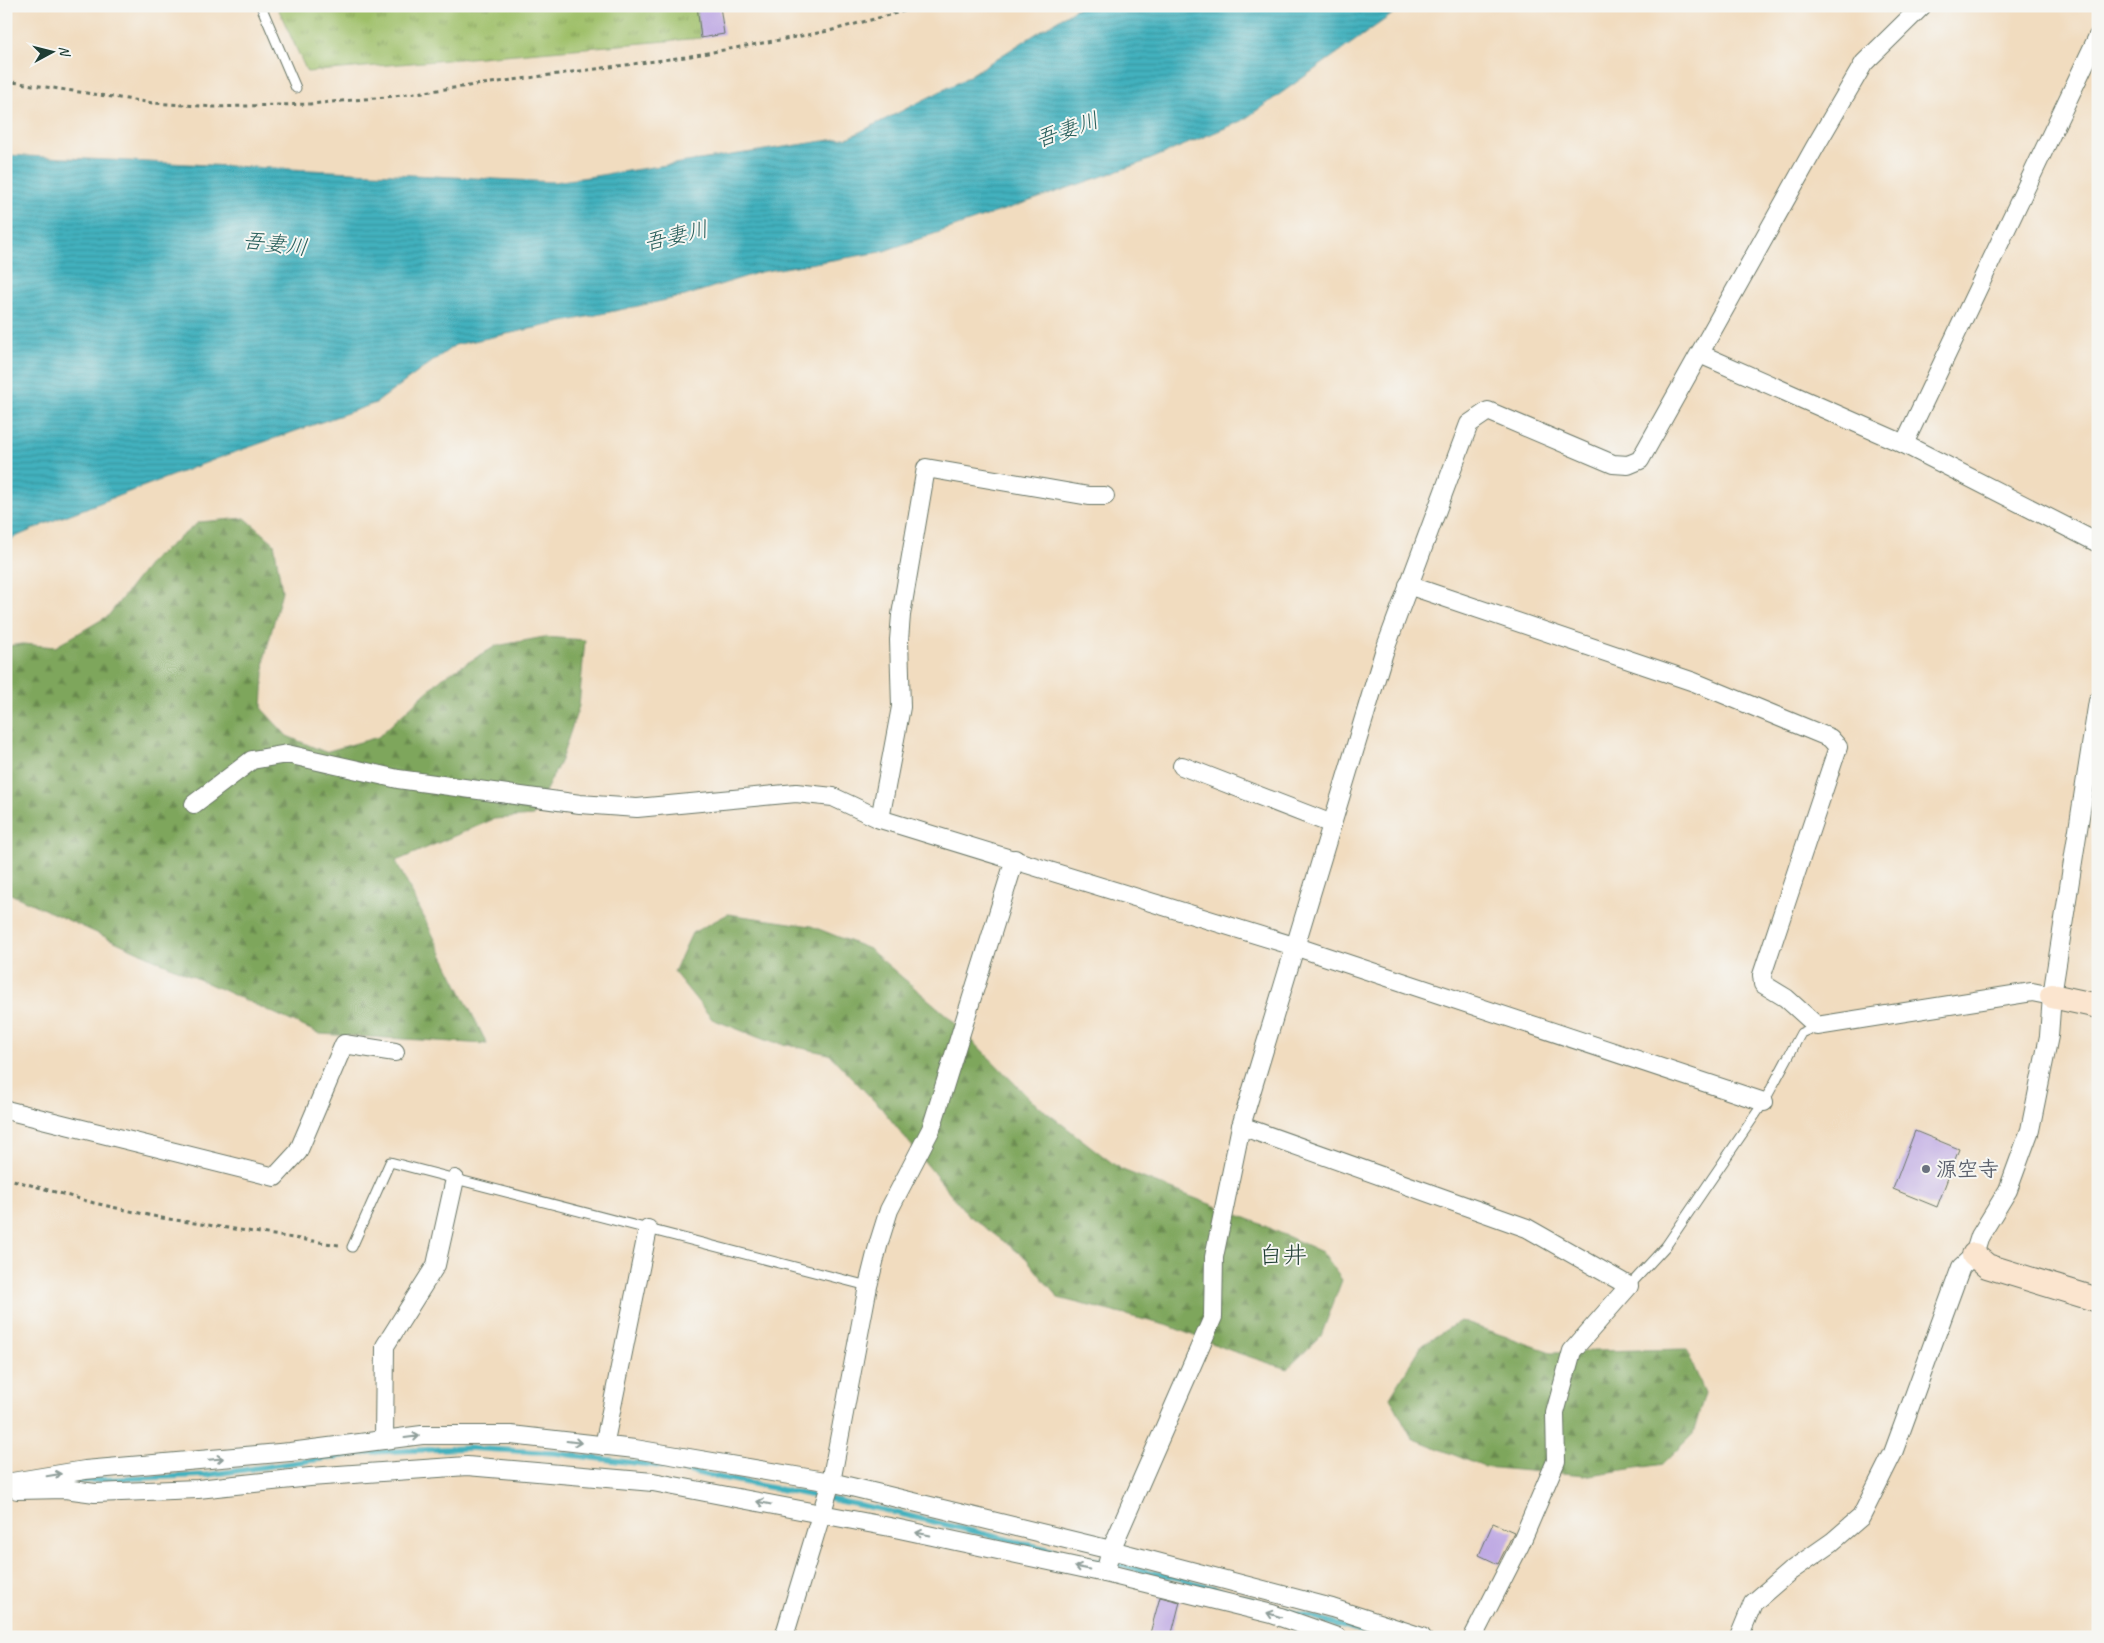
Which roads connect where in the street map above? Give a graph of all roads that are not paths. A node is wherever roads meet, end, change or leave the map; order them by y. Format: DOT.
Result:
graph roads {
  1 [pos="261,6"];
  2 [pos="1922,6"];
  3 [pos="2098,36"];
  4 [pos="296,88"];
  5 [pos="1700,354"];
  6 [pos="1904,444"];
  7 [pos="1105,496"];
  8 [pos="2098,543"];
  9 [pos="1408,585"];
  10 [pos="2098,701"];
  11 [pos="1182,766"];
  12 [pos="194,804"];
  13 [pos="880,819"];
  14 [pos="1332,824"];
  15 [pos="1015,859"];
  16 [pos="1294,946"];
  17 [pos="2052,996"];
  18 [pos="2098,1006"];
  19 [pos="1817,1026"];
  20 [pos="395,1052"];
  21 [pos="1764,1102"];
  22 [pos="6,1110"];
  23 [pos="1241,1126"];
  24 [pos="455,1179"];
  25 [pos="648,1229"];
  26 [pos="352,1247"];
  27 [pos="1974,1255"];
  28 [pos="868,1286"];
  29 [pos="1629,1286"];
  30 [pos="2098,1300"];
  31 [pos="384,1440"];
  32 [pos="604,1446"];
  33 [pos="309,1461"];
  34 [pos="196,1475"];
  35 [pos="6,1483"];
  36 [pos="6,1490"];
  37 [pos="826,1498"];
  38 [pos="1108,1562"];
  39 [pos="784,1637"];
  40 [pos="1337,1637"];
  41 [pos="1422,1637"];
  42 [pos="1472,1637"];
  43 [pos="1739,1637"];
  1 -- 4 [label="lane"];
  2 -- 5 [label="street"];
  3 -- 6 [label="street"];
  5 -- 6 [label="street"];
  5 -- 9 [label="street"];
  6 -- 8 [label="street"];
  7 -- 13 [label="street"];
  9 -- 14 [label="street"];
  9 -- 19 [label="street"];
  10 -- 17 [label="street"];
  11 -- 14 [label="street"];
  12 -- 13 [label="street"];
  13 -- 15 [label="street"];
  14 -- 16 [label="street"];
  15 -- 16 [label="street"];
  15 -- 28 [label="street"];
  16 -- 21 [label="street"];
  16 -- 23 [label="street"];
  17 -- 18 [label="street"];
  17 -- 19 [label="street"];
  17 -- 27 [label="street"];
  19 -- 21 [label="lane"];
  20 -- 22 [label="street"];
  21 -- 29 [label="lane"];
  23 -- 29 [label="street"];
  23 -- 38 [label="street"];
  24 -- 25 [label="lane"];
  24 -- 26 [label="lane"];
  24 -- 31 [label="street"];
  25 -- 28 [label="lane"];
  25 -- 32 [label="street"];
  27 -- 30 [label="street"];
  27 -- 43 [label="street"];
  28 -- 37 [label="street"];
  29 -- 42 [label="street"];
  31 -- 32 [label="street, one-way"];
  31 -- 33 [label="street"];
  32 -- 37 [label="street"];
  34 -- 33 [label="street, one-way"];
  33 -- 34 [label="street"];
  37 -- 33 [label="street, one-way"];
  35 -- 34 [label="street, one-way"];
  34 -- 36 [label="street"];
  37 -- 38 [label="street"];
  38 -- 37 [label="street, one-way"];
  37 -- 39 [label="street"];
  40 -- 38 [label="street, one-way"];
  38 -- 41 [label="street"];
}
